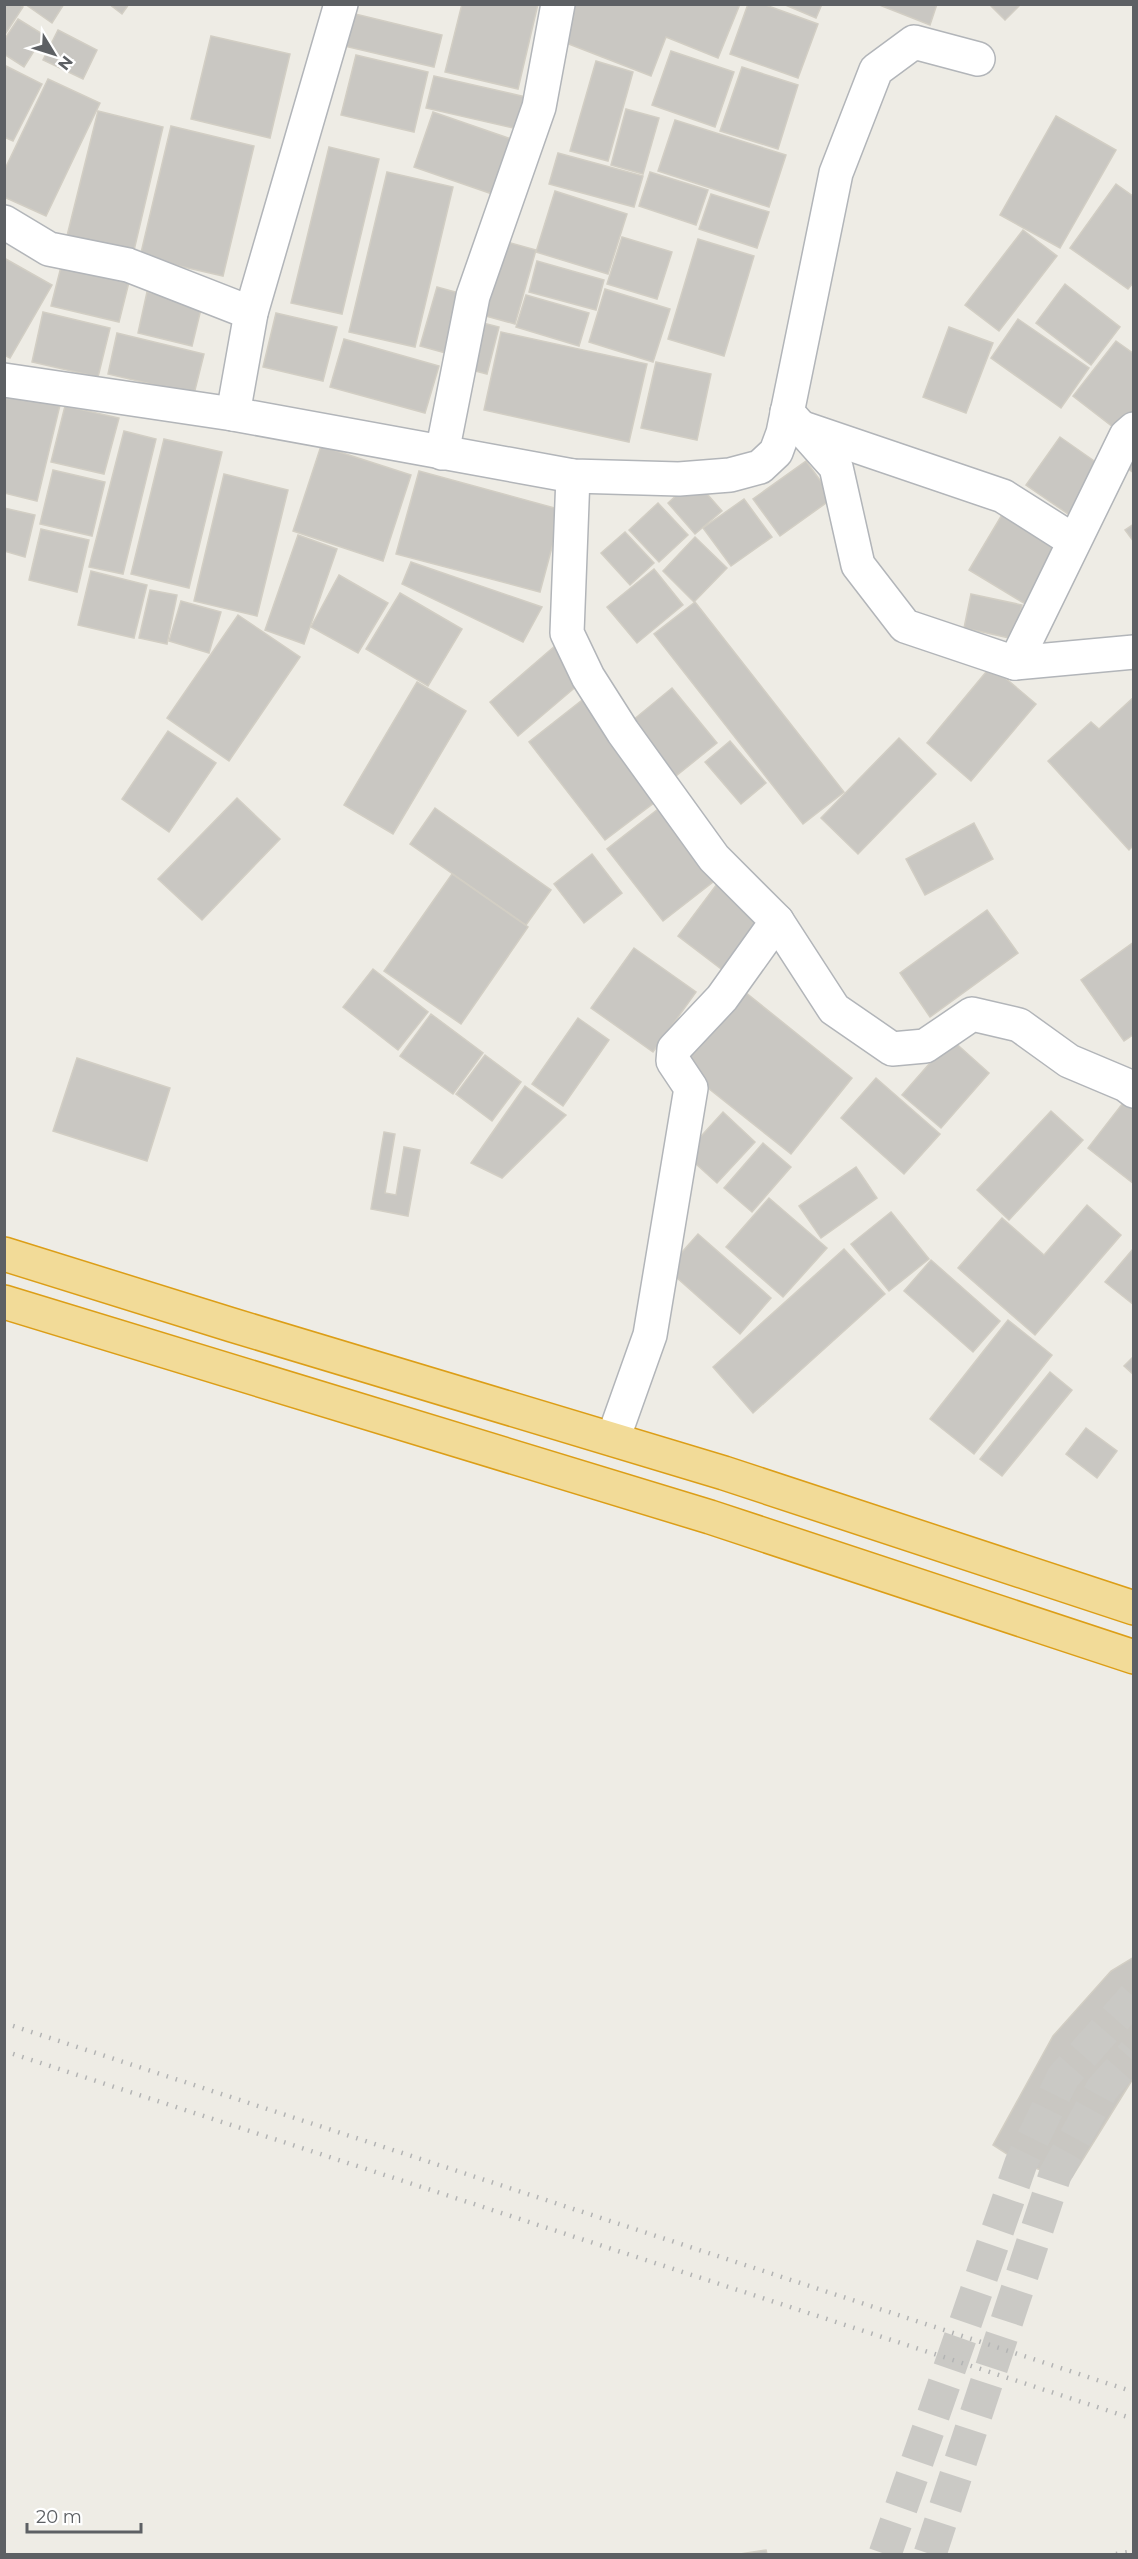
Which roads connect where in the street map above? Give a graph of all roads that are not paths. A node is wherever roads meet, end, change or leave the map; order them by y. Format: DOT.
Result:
graph roads {
  1 [pos="341,4"];
  2 [pos="558,4"];
  3 [pos="978,59"];
  4 [pos="4,222"];
  5 [pos="251,313"];
  6 [pos="4,380"];
  7 [pos="233,414"];
  8 [pos="794,420"];
  9 [pos="1134,429"];
  10 [pos="442,453"];
  11 [pos="573,476"];
  12 [pos="1074,541"];
  13 [pos="1134,652"];
  14 [pos="1015,663"];
  15 [pos="777,921"];
  16 [pos="1134,1091"];
  17 [pos="4,1254"];
  18 [pos="4,1302"];
  19 [pos="613,1439"];
  20 [pos="1134,1608"];
  21 [pos="1134,1657"];
  1 -- 5 [label="street"];
  2 -- 10 [label="street"];
  3 -- 8 [label="street"];
  4 -- 5 [label="street"];
  5 -- 7 [label="street"];
  6 -- 7 [label="street"];
  7 -- 10 [label="street"];
  8 -- 11 [label="street"];
  8 -- 12 [label="street"];
  8 -- 14 [label="street"];
  9 -- 12 [label="street"];
  10 -- 11 [label="street"];
  11 -- 15 [label="street"];
  12 -- 14 [label="street"];
  13 -- 14 [label="street"];
  15 -- 16 [label="street"];
  15 -- 19 [label="street"];
  17 -- 19 [label="highway"];
  18 -- 21 [label="highway"];
  19 -- 20 [label="highway"];
}
